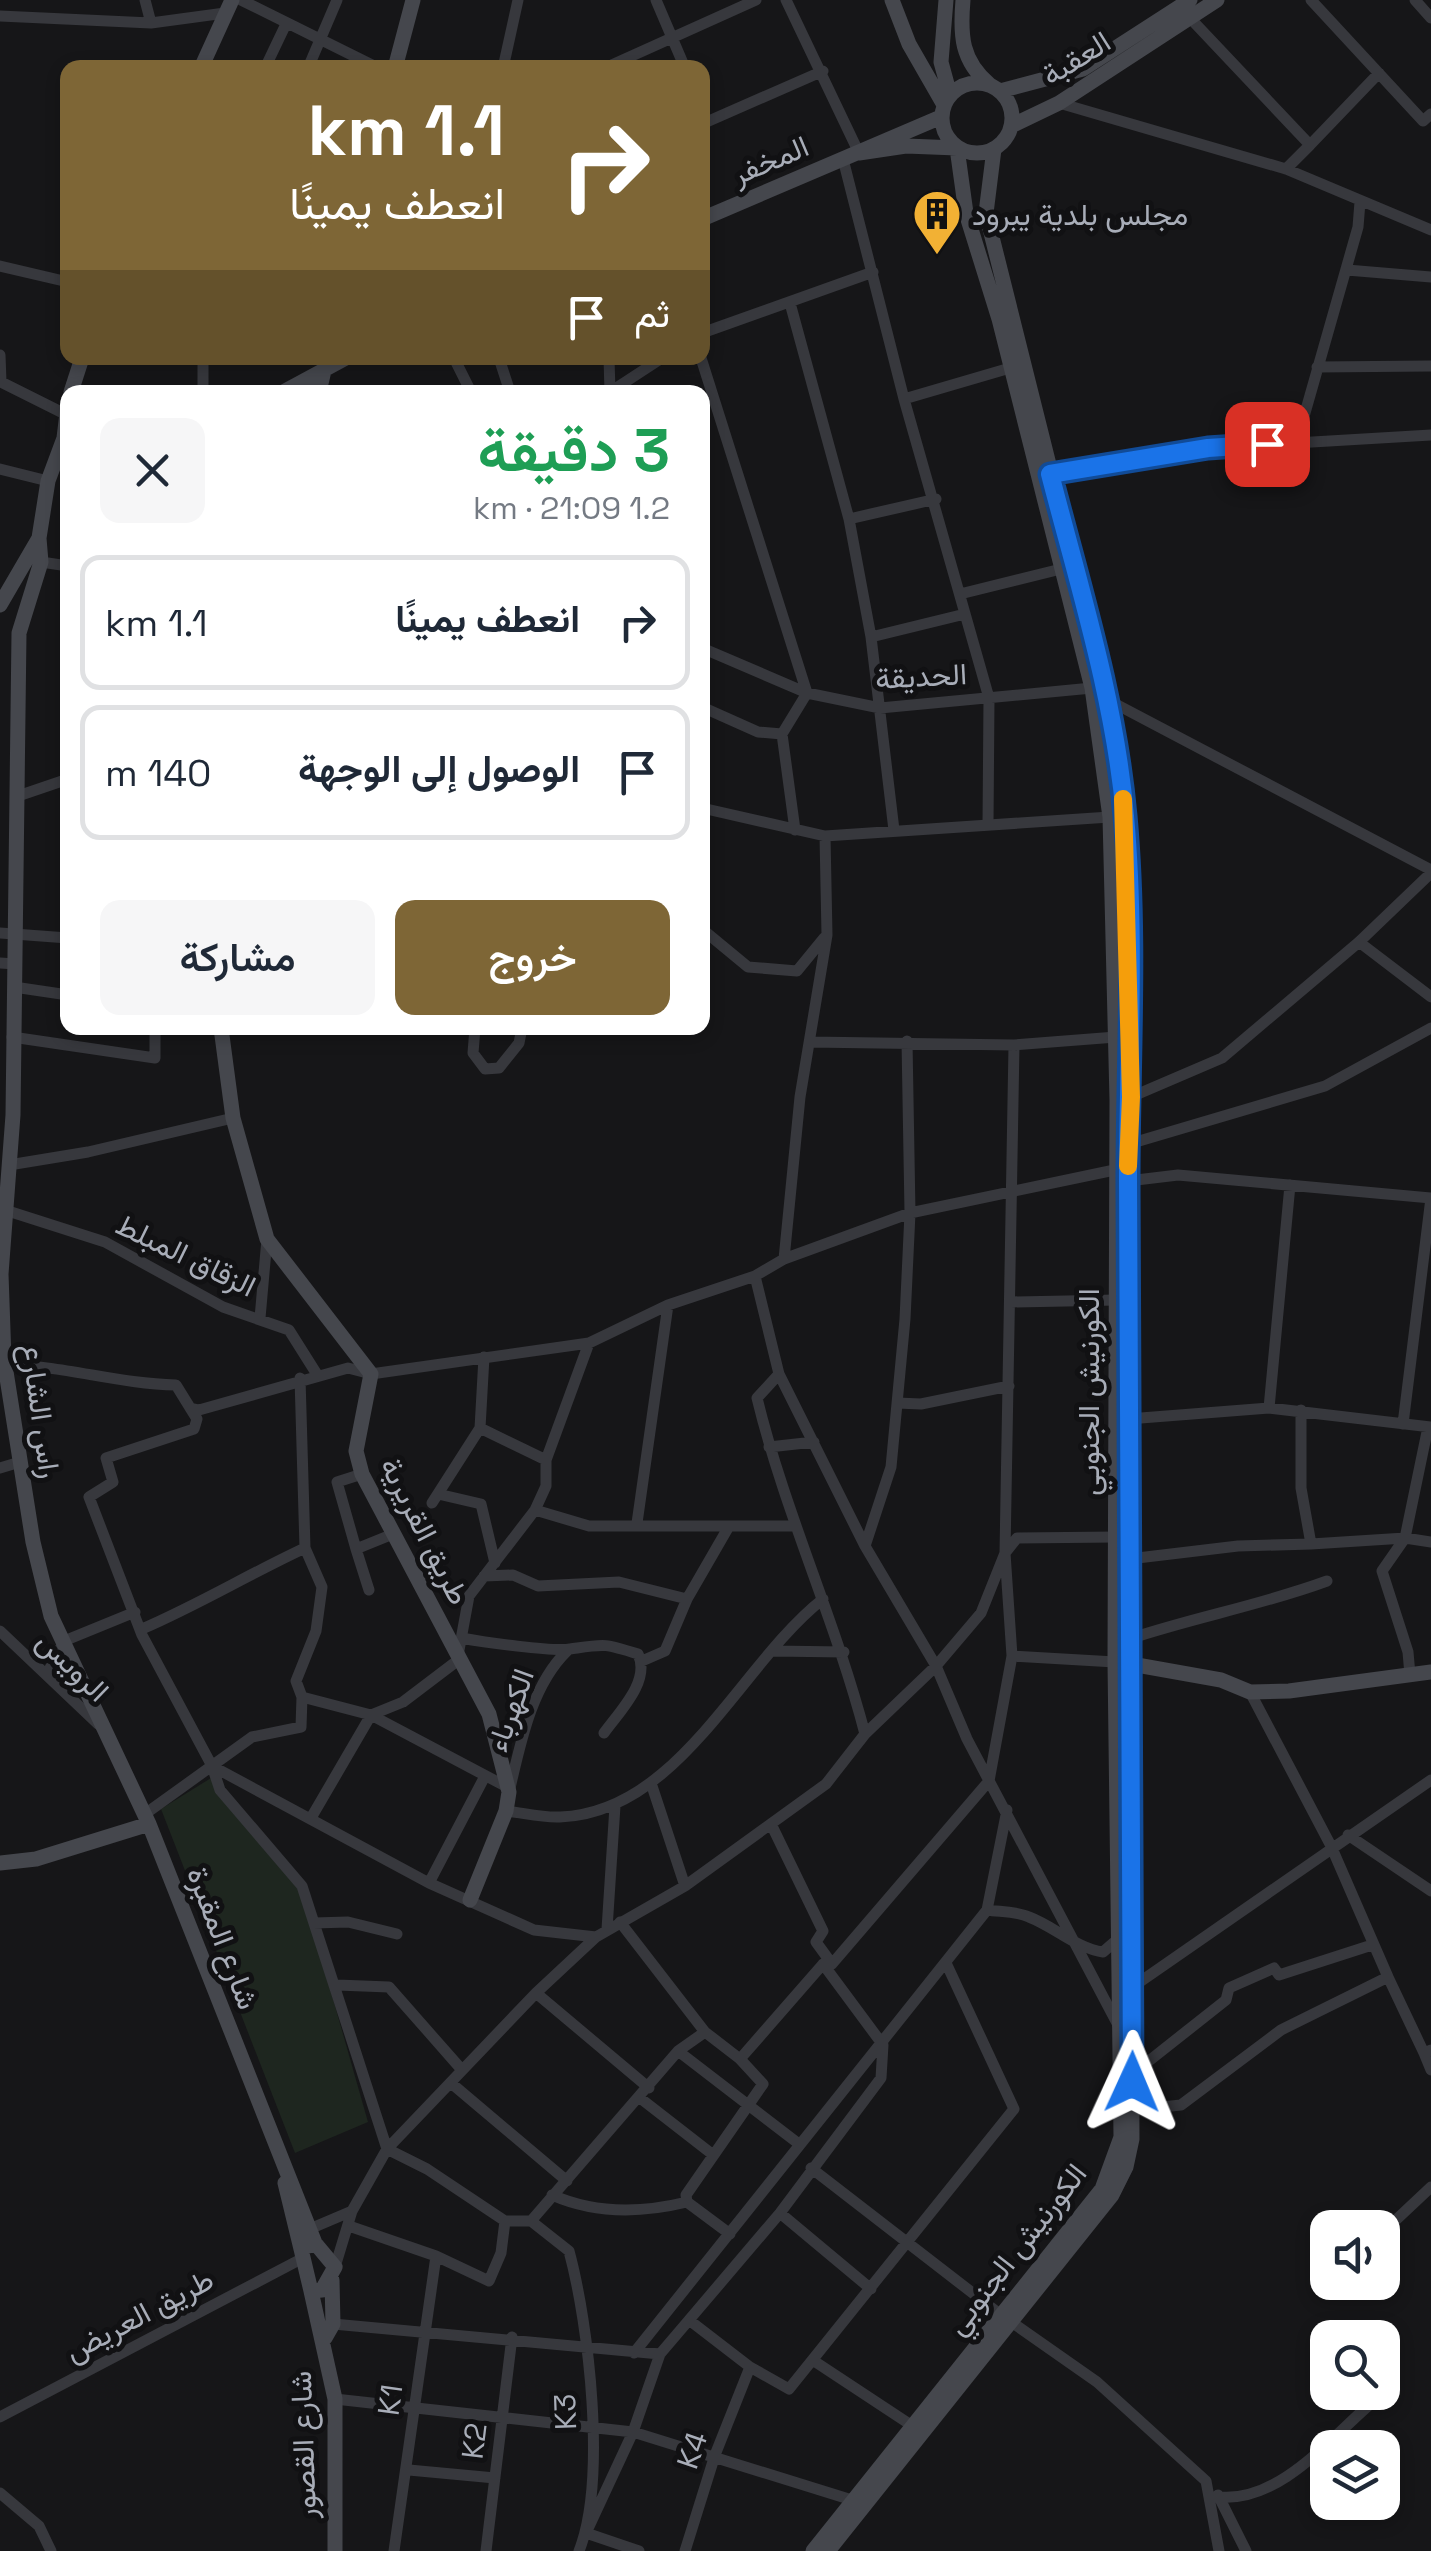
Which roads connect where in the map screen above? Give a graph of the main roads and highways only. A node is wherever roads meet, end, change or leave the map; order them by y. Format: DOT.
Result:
graph roads {
  1 [pos="413,0"];
  2 [pos="892,0"];
  3 [pos="946,0"];
  4 [pos="963,0"];
  5 [pos="1190,0"];
  6 [pos="1217,0"];
  7 [pos="228,6"];
  8 [pos="909,44"];
  9 [pos="204,60"];
  10 [pos="396,60"];
  11 [pos="941,65"];
  12 [pos="995,88"];
  13 [pos="945,105"];
  14 [pos="1011,126"];
  15 [pos="957,148"];
  16 [pos="994,149"];
  17 [pos="851,156"];
  18 [pos="710,216"];
  19 [pos="323,365"];
  20 [pos="293,385"];
  21 [pos="60,449"];
  22 [pos="60,480"];
  23 [pos="48,482"];
  24 [pos="39,538"];
  25 [pos="0,605"];
  26 [pos="7,934"];
  27 [pos="8,963"];
  28 [pos="223,1035"];
  29 [pos="6,1037"];
  30 [pos="6,1114"];
  31 [pos="1124,1173"];
  32 [pos="5,1202"];
  33 [pos="1122,1662"];
  34 [pos="1431,1672"];
  35 [pos="112,1738"];
  36 [pos="147,1819"];
  37 [pos="0,1863"];
  38 [pos="470,1900"];
  39 [pos="281,2160"];
  40 [pos="308,2245"];
  41 [pos="334,2274"];
  42 [pos="311,2291"];
  43 [pos="1006,2318"];
  44 [pos="329,2331"];
  45 [pos="335,2551"];
  46 [pos="813,2551"];
  47 [pos="828,2551"];
  1 -- 10 [label="main road"];
  2 -- 8 [label="main road"];
  3 -- 11 [label="main road"];
  4 -- 12 [label="main road"];
  5 -- 12 [label="main road, العقبة"];
  6 -- 14 [label="main road, العقبة"];
  7 -- 9 [label="main road"];
  8 -- 11 [label="main road"];
  8 -- 13 [label="main road"];
  11 -- 12 [label="main road"];
  11 -- 13 [label="main road"];
  12 -- 13 [label="main road"];
  12 -- 14 [label="main road"];
  13 -- 15 [label="main road"];
  13 -- 17 [label="main road"];
  14 -- 16 [label="main road"];
  15 -- 16 [label="main road"];
  15 -- 17 [label="main road"];
  15 -- 31 [label="main road, الكورنيش الجنوبي"];
  16 -- 31 [label="main road, الكورنيش الجنوبي"];
  17 -- 18 [label="main road, المخفر"];
  19 -- 20 [label="main road"];
  21 -- 23 [label="main road"];
  22 -- 23 [label="main road"];
  23 -- 24 [label="main road"];
  24 -- 25 [label="main road"];
  24 -- 26 [label="main road, راس الشارع"];
  26 -- 27 [label="main road, راس الشارع"];
  27 -- 29 [label="main road, راس الشارع"];
  28 -- 38 [label="main road, طريق القريرية"];
  29 -- 30 [label="main road, راس الشارع"];
  30 -- 32 [label="main road, راس الشارع"];
  31 -- 33 [label="main road, الكورنيش الجنوبي"];
  31 -- 33 [label="main road, الكورنيش الجنوبي"];
  32 -- 35 [label="main road, راس الشارع"];
  33 -- 34 [label="main road"];
  33 -- 43 [label="main road, الكورنيش الجنوبي"];
  33 -- 43 [label="main road, الكورنيش الجنوبي"];
  35 -- 36 [label="main road, شارع المقبرة"];
  36 -- 37 [label="main road"];
  36 -- 39 [label="main road, شارع المقبرة"];
  39 -- 40 [label="main road"];
  39 -- 40 [label="main road"];
  40 -- 41 [label="main road"];
  40 -- 42 [label="main road"];
  41 -- 42 [label="main road"];
  41 -- 44 [label="main road"];
  42 -- 44 [label="main road"];
  43 -- 46 [label="main road, الكورنيش الجنوبي"];
  43 -- 47 [label="main road, الكورنيش الجنوبي"];
  44 -- 45 [label="main road, شارع القصور"];
}
